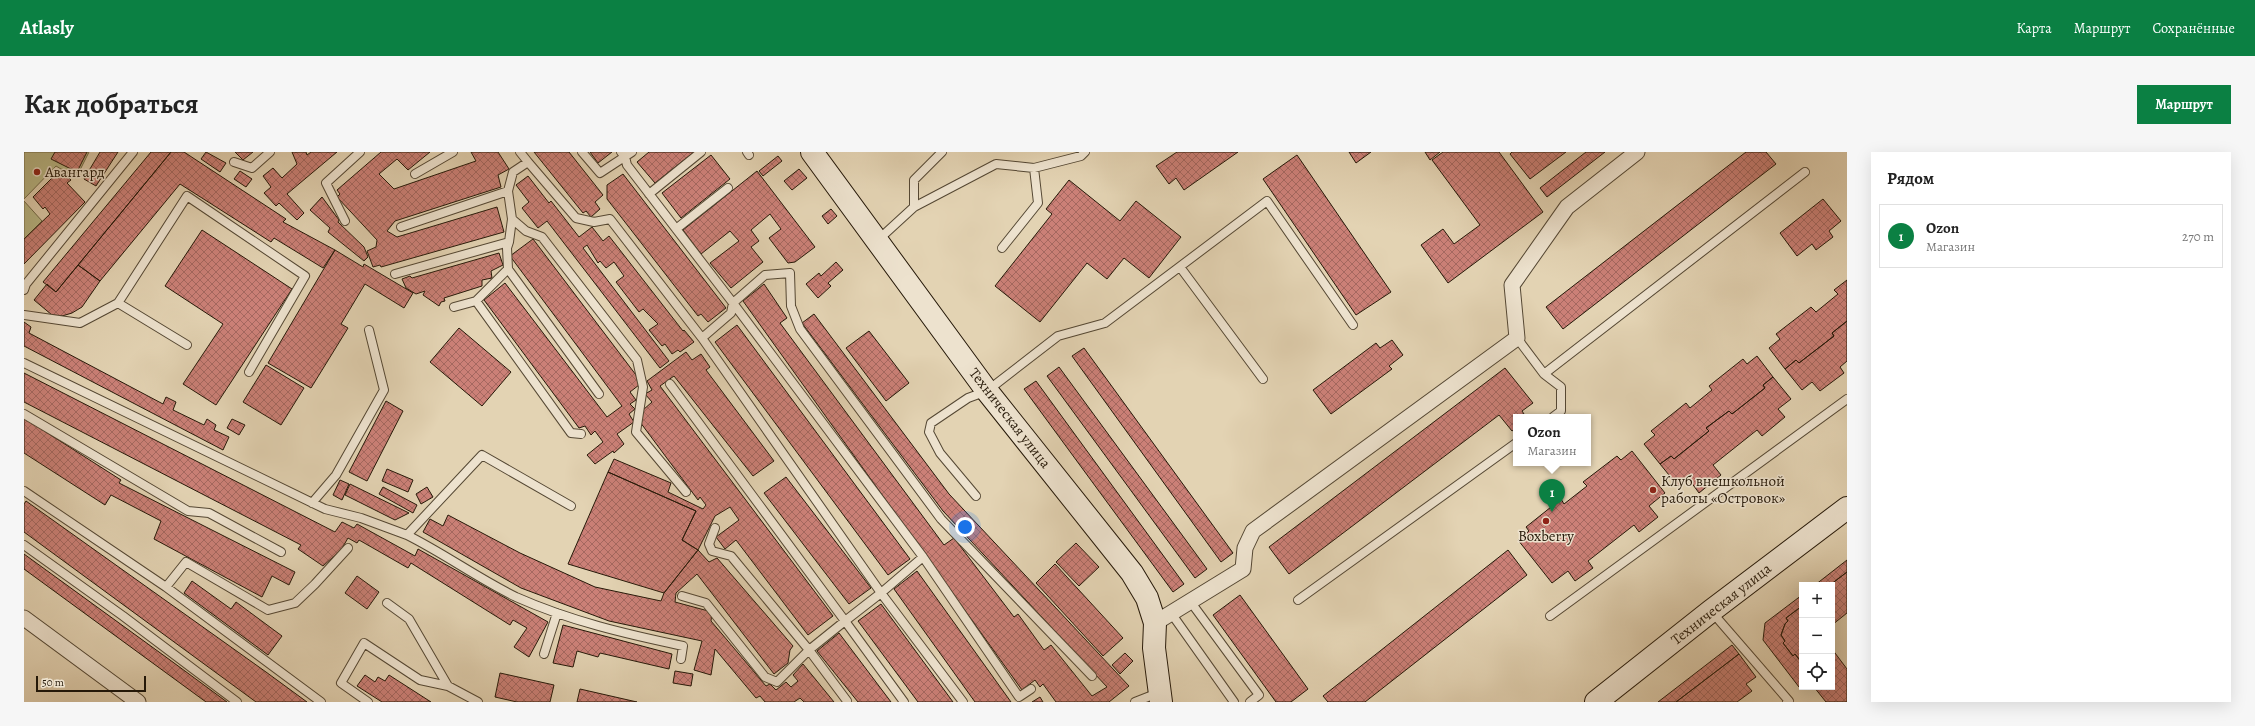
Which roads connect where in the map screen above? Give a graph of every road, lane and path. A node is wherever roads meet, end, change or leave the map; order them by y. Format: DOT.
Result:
graph roads {
  1 [pos="133,152"];
  2 [pos="270,152"];
  3 [pos="360,152"];
  4 [pos="453,152"];
  5 [pos="520,152"];
  6 [pos="582,152"];
  7 [pos="701,152"];
  8 [pos="812,152"];
  9 [pos="942,152"];
  10 [pos="1085,152"];
  11 [pos="1637,152"];
  12 [pos="626,154"];
  13 [pos="234,162"];
  14 [pos="528,162"];
  15 [pos="1034,168"];
  16 [pos="1805,172"];
  17 [pos="415,174"];
  18 [pos="728,188"];
  19 [pos="508,191"];
  20 [pos="649,194"];
  21 [pos="914,207"];
  22 [pos="512,219"];
  23 [pos="345,221"];
  24 [pos="401,227"];
  25 [pos="676,229"];
  26 [pos="878,240"];
  27 [pos="509,242"];
  28 [pos="1002,248"];
  29 [pos="1180,267"];
  30 [pos="508,269"];
  31 [pos="395,274"];
  32 [pos="24,290"];
  33 [pos="476,301"];
  34 [pos="118,303"];
  35 [pos="733,303"];
  36 [pos="454,307"];
  37 [pos="24,315"];
  38 [pos="1353,325"];
  39 [pos="369,330"];
  40 [pos="702,338"];
  41 [pos="1516,338"];
  42 [pos="186,345"];
  43 [pos="24,362"];
  44 [pos="249,372"];
  45 [pos="1544,374"];
  46 [pos="1263,379"];
  47 [pos="670,384"];
  48 [pos="987,391"];
  49 [pos="599,394"];
  50 [pos="1847,400"];
  51 [pos="24,414"];
  52 [pos="1557,414"];
  53 [pos="581,434"];
  54 [pos="1513,445"];
  55 [pos="24,491"];
  56 [pos="686,492"];
  57 [pos="976,496"];
  58 [pos="312,503"];
  59 [pos="571,506"];
  60 [pos="1847,508"];
  61 [pos="715,528"];
  62 [pos="407,535"];
  63 [pos="24,545"];
  64 [pos="348,548"];
  65 [pos="281,552"];
  66 [pos="923,557"];
  67 [pos="166,587"];
  68 [pos="881,593"];
  69 [pos="682,596"];
  70 [pos="1298,600"];
  71 [pos="1190,601"];
  72 [pos="387,603"];
  73 [pos="1711,611"];
  74 [pos="557,613"];
  75 [pos="1550,616"];
  76 [pos="24,618"];
  77 [pos="1163,618"];
  78 [pos="845,621"];
  79 [pos="809,650"];
  80 [pos="544,654"];
  81 [pos="681,659"];
  82 [pos="1092,676"];
  83 [pos="448,686"];
  84 [pos="1031,689"];
  85 [pos="1159,697"];
  86 [pos="847,701"];
  87 [pos="138,702"];
  88 [pos="237,702"];
  89 [pos="321,702"];
  90 [pos="368,702"];
  91 [pos="478,702"];
  92 [pos="904,702"];
  93 [pos="963,702"];
  94 [pos="1135,702"];
  95 [pos="1234,702"];
  96 [pos="1250,702"];
  97 [pos="1596,702"];
  98 [pos="1789,702"];
  1 -- 32 [label="lane"];
  2 -- 13 [label="lane"];
  3 -- 23 [label="lane"];
  4 -- 17 [label="lane"];
  5 -- 14 [label="lane"];
  6 -- 12 [label="lane"];
  7 -- 20 [label="lane"];
  8 -- 26 [label="street, Техническая улица"];
  9 -- 21 [label="lane"];
  10 -- 15 [label="lane"];
  11 -- 41 [label="street"];
  12 -- 20 [label="lane"];
  14 -- 19 [label="lane"];
  14 -- 40 [label="lane"];
  15 -- 21 [label="lane"];
  15 -- 28 [label="lane"];
  16 -- 45 [label="lane"];
  18 -- 25 [label="lane"];
  19 -- 22 [label="lane"];
  19 -- 24 [label="lane"];
  20 -- 25 [label="lane"];
  21 -- 26 [label="lane"];
  22 -- 27 [label="lane"];
  22 -- 56 [label="lane"];
  25 -- 35 [label="lane"];
  26 -- 48 [label="street, Техническая улица"];
  27 -- 30 [label="lane"];
  27 -- 31 [label="lane"];
  29 -- 38 [label="lane"];
  29 -- 46 [label="lane"];
  29 -- 48 [label="lane"];
  30 -- 33 [label="lane"];
  30 -- 49 [label="lane"];
  33 -- 36 [label="lane"];
  33 -- 53 [label="lane"];
  34 -- 37 [label="lane"];
  34 -- 42 [label="lane"];
  34 -- 44 [label="lane"];
  35 -- 40 [label="lane"];
  35 -- 66 [label="lane"];
  35 -- 82 [label="lane"];
  39 -- 58 [label="lane"];
  40 -- 68 [label="lane"];
  41 -- 45 [label="lane"];
  41 -- 71 [label="street"];
  43 -- 58 [label="lane"];
  45 -- 52 [label="lane"];
  47 -- 78 [label="lane"];
  48 -- 57 [label="lane"];
  48 -- 77 [label="street, Техническая улица"];
  50 -- 75 [label="lane"];
  51 -- 65 [label="lane"];
  54 -- 70 [label="lane"];
  55 -- 67 [label="lane"];
  58 -- 62 [label="lane"];
  59 -- 62 [label="lane"];
  60 -- 73 [label="street, Техническая улица"];
  61 -- 79 [label="lane"];
  62 -- 74 [label="lane"];
  63 -- 88 [label="lane"];
  64 -- 67 [label="lane"];
  66 -- 68 [label="lane"];
  66 -- 84 [label="lane"];
  67 -- 89 [label="lane"];
  68 -- 78 [label="lane"];
  68 -- 93 [label="lane"];
  69 -- 79 [label="lane"];
  71 -- 77 [label="street"];
  71 -- 96 [label="lane"];
  72 -- 83 [label="lane"];
  73 -- 97 [label="street, Техническая улица"];
  73 -- 98 [label="lane"];
  74 -- 80 [label="lane"];
  74 -- 81 [label="lane"];
  76 -- 87 [label="street"];
  77 -- 85 [label="street, Техническая улица"];
  77 -- 95 [label="lane"];
  78 -- 79 [label="lane"];
  78 -- 92 [label="lane"];
  79 -- 86 [label="lane"];
  83 -- 90 [label="lane"];
  83 -- 91 [label="lane"];
  85 -- 94 [label="lane"];
}
